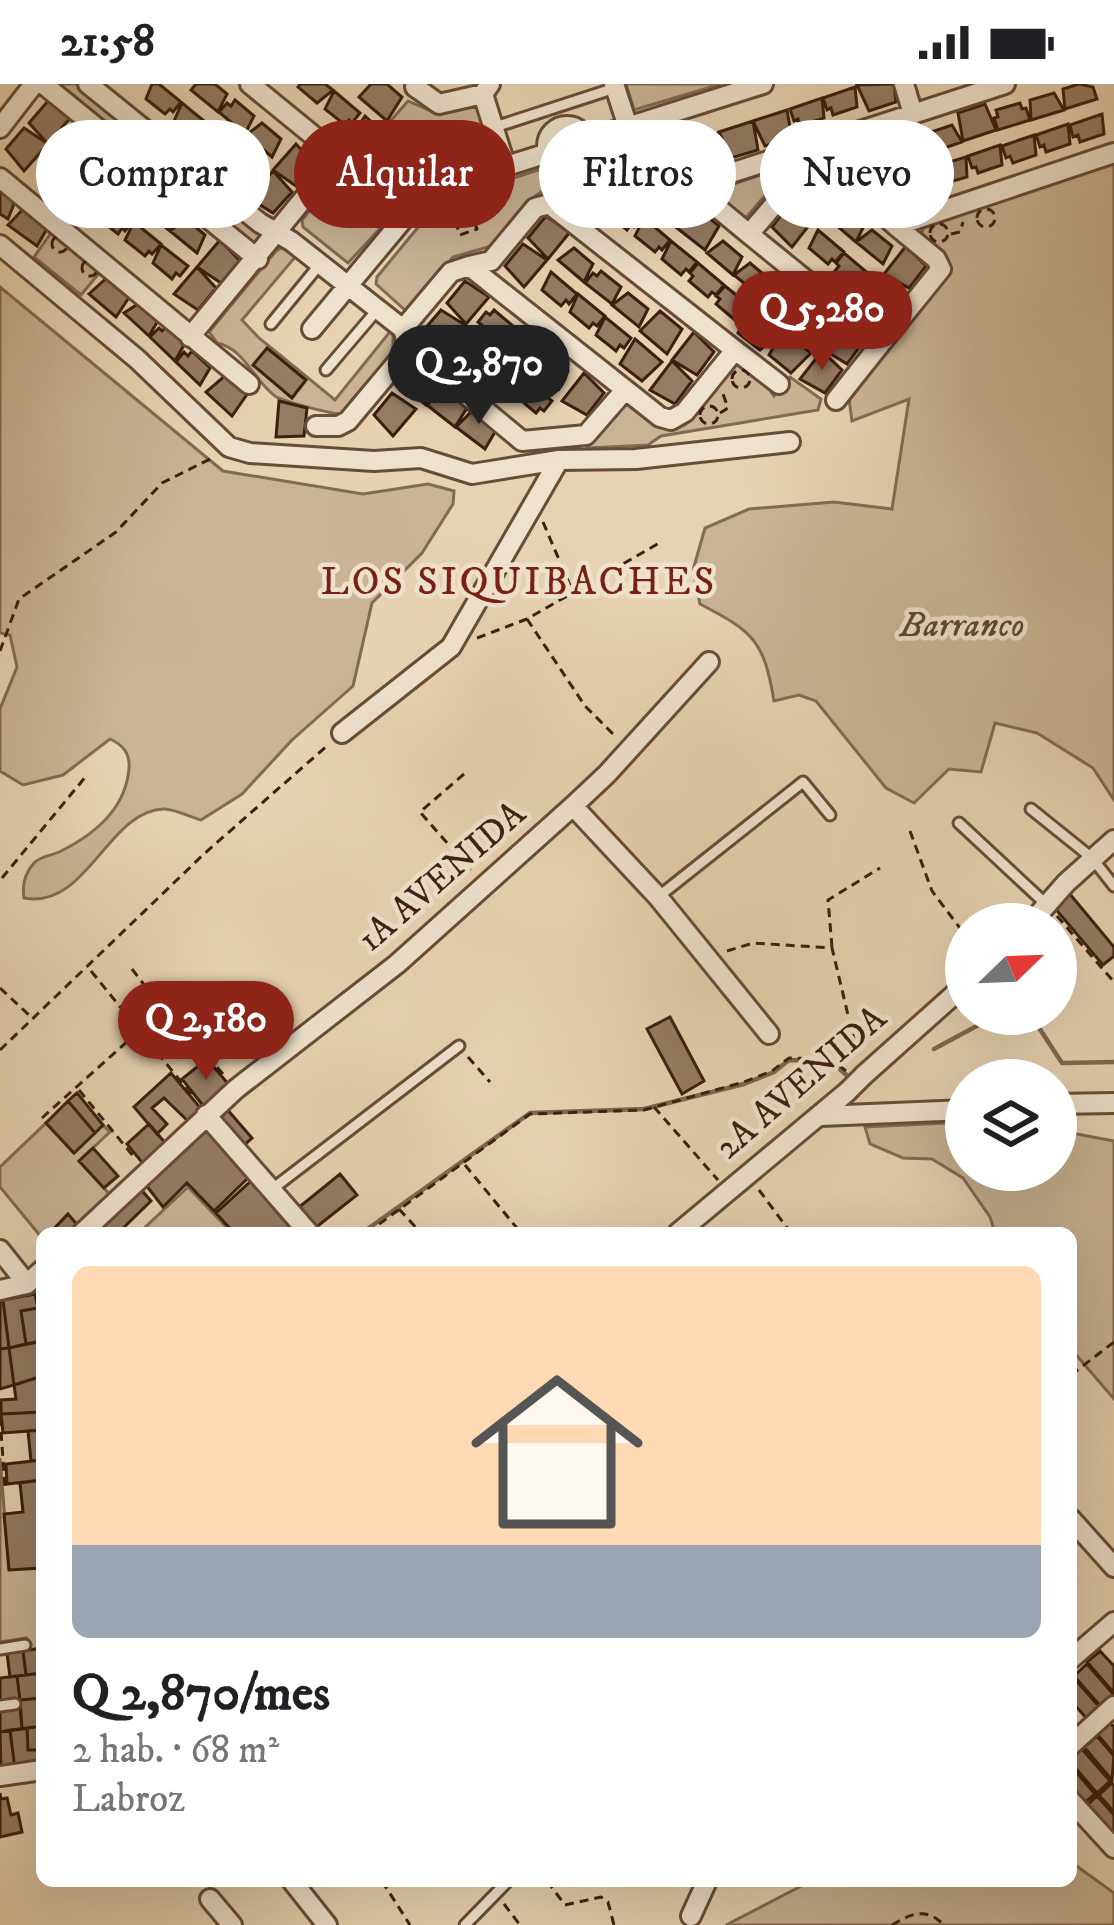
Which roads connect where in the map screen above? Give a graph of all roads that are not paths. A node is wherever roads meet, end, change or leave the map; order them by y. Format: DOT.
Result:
graph roads {
  1 [pos="38,84"];
  2 [pos="88,84"];
  3 [pos="250,84"];
  4 [pos="763,84"];
  5 [pos="904,84"];
  6 [pos="1005,84"];
  7 [pos="414,85"];
  8 [pos="614,86"];
  9 [pos="487,89"];
  10 [pos="914,114"];
  11 [pos="294,120"];
  12 [pos="493,120"];
  13 [pos="514,120"];
  14 [pos="626,120"];
  15 [pos="650,120"];
  16 [pos="898,120"];
  17 [pos="0,128"];
  18 [pos="1114,153"];
  19 [pos="0,178"];
  20 [pos="954,207"];
  21 [pos="294,213"];
  22 [pos="760,220"];
  23 [pos="736,223"];
  24 [pos="398,228"];
  25 [pos="899,228"];
  26 [pos="278,234"];
  27 [pos="749,234"];
  28 [pos="0,245"];
  29 [pos="258,259"];
  30 [pos="320,264"];
  31 [pos="469,266"];
  32 [pos="348,285"];
  33 [pos="378,309"];
  34 [pos="318,322"];
  35 [pos="271,324"];
  36 [pos="190,337"];
  37 [pos="406,338"];
  38 [pos="882,342"];
  39 [pos="736,350"];
  40 [pos="326,370"];
  41 [pos="779,384"];
  42 [pos="249,385"];
  43 [pos="625,390"];
  44 [pos="836,400"];
  45 [pos="316,426"];
  46 [pos="790,442"];
  47 [pos="559,460"];
  48 [pos="710,662"];
  49 [pos="342,733"];
  50 [pos="572,806"];
  51 [pos="1030,809"];
  52 [pos="830,814"];
  53 [pos="959,823"];
  54 [pos="1114,840"];
  55 [pos="1092,858"];
  56 [pos="1114,886"];
  57 [pos="658,898"];
  58 [pos="1045,903"];
  59 [pos="1051,903"];
  60 [pos="945,1002"];
  61 [pos="769,1034"];
  62 [pos="459,1046"];
  63 [pos="1114,1103"];
  64 [pos="1077,1104"];
  65 [pos="945,1111"];
  66 [pos="206,1114"];
  67 [pos="821,1116"];
  68 [pos="271,1190"];
  69 [pos="88,1227"];
  70 [pos="303,1227"];
  71 [pos="685,1227"];
  72 [pos="0,1250"];
  73 [pos="35,1277"];
  74 [pos="0,1290"];
  75 [pos="1077,1526"];
  76 [pos="1114,1567"];
  77 [pos="1114,1622"];
  78 [pos="25,1645"];
  79 [pos="0,1649"];
  80 [pos="1077,1654"];
  81 [pos="15,1704"];
  82 [pos="0,1706"];
  83 [pos="1114,1706"];
  84 [pos="1077,1740"];
  85 [pos="36,1771"];
  86 [pos="0,1776"];
  87 [pos="1077,1808"];
  88 [pos="1114,1848"];
  89 [pos="297,1887"];
  90 [pos="502,1887"];
  91 [pos="704,1887"];
  92 [pos="210,1900"];
  93 [pos="691,1916"];
  94 [pos="232,1925"];
  95 [pos="327,1925"];
  96 [pos="465,1925"];
  1 -- 17 [label="street"];
  1 -- 29 [label="street"];
  2 -- 26 [label="street"];
  3 -- 11 [label="street"];
  4 -- 15 [label="street"];
  5 -- 10 [label="street"];
  6 -- 10 [label="street"];
  7 -- 9 [label="street"];
  8 -- 13 [label="lane"];
  8 -- 14 [label="street"];
  9 -- 12 [label="street"];
  10 -- 16 [label="street"];
  18 -- 20 [label="street"];
  19 -- 36 [label="street"];
  21 -- 26 [label="street"];
  22 -- 27 [label="street"];
  23 -- 27 [label="street"];
  24 -- 32 [label="street"];
  25 -- 38 [label="street"];
  26 -- 29 [label="street"];
  26 -- 30 [label="street"];
  27 -- 38 [label="street"];
  28 -- 47 [label="street"];
  29 -- 36 [label="street"];
  30 -- 32 [label="street"];
  30 -- 35 [label="lane"];
  31 -- 37 [label="street"];
  31 -- 39 [label="street"];
  31 -- 43 [label="street"];
  32 -- 33 [label="street"];
  32 -- 34 [label="street"];
  33 -- 37 [label="street"];
  33 -- 40 [label="lane"];
  36 -- 42 [label="street"];
  37 -- 43 [label="street"];
  37 -- 45 [label="street"];
  38 -- 44 [label="street"];
  39 -- 41 [label="street"];
  39 -- 43 [label="street"];
  46 -- 47 [label="street"];
  47 -- 49 [label="street"];
  48 -- 50 [label="street, 1A AVENIDA"];
  50 -- 57 [label="street"];
  50 -- 66 [label="street, 1A AVENIDA"];
  51 -- 55 [label="lane"];
  52 -- 57 [label="lane"];
  53 -- 58 [label="lane"];
  54 -- 55 [label="street"];
  55 -- 56 [label="lane"];
  55 -- 59 [label="street"];
  57 -- 61 [label="street"];
  60 -- 67 [label="street, 2A AVENIDA"];
  62 -- 68 [label="lane"];
  63 -- 64 [label="street"];
  65 -- 67 [label="street"];
  66 -- 68 [label="street"];
  66 -- 69 [label="street, 1A AVENIDA"];
  67 -- 71 [label="street, 2A AVENIDA"];
  68 -- 70 [label="street"];
  72 -- 73 [label="street"];
  73 -- 74 [label="street"];
  75 -- 76 [label="street"];
  77 -- 80 [label="street"];
  78 -- 79 [label="lane"];
  81 -- 82 [label="lane"];
  83 -- 84 [label="street"];
  85 -- 86 [label="street"];
  87 -- 88 [label="street"];
  89 -- 95 [label="street"];
  90 -- 96 [label="lane"];
  91 -- 93 [label="street"];
  92 -- 94 [label="street"];
}
